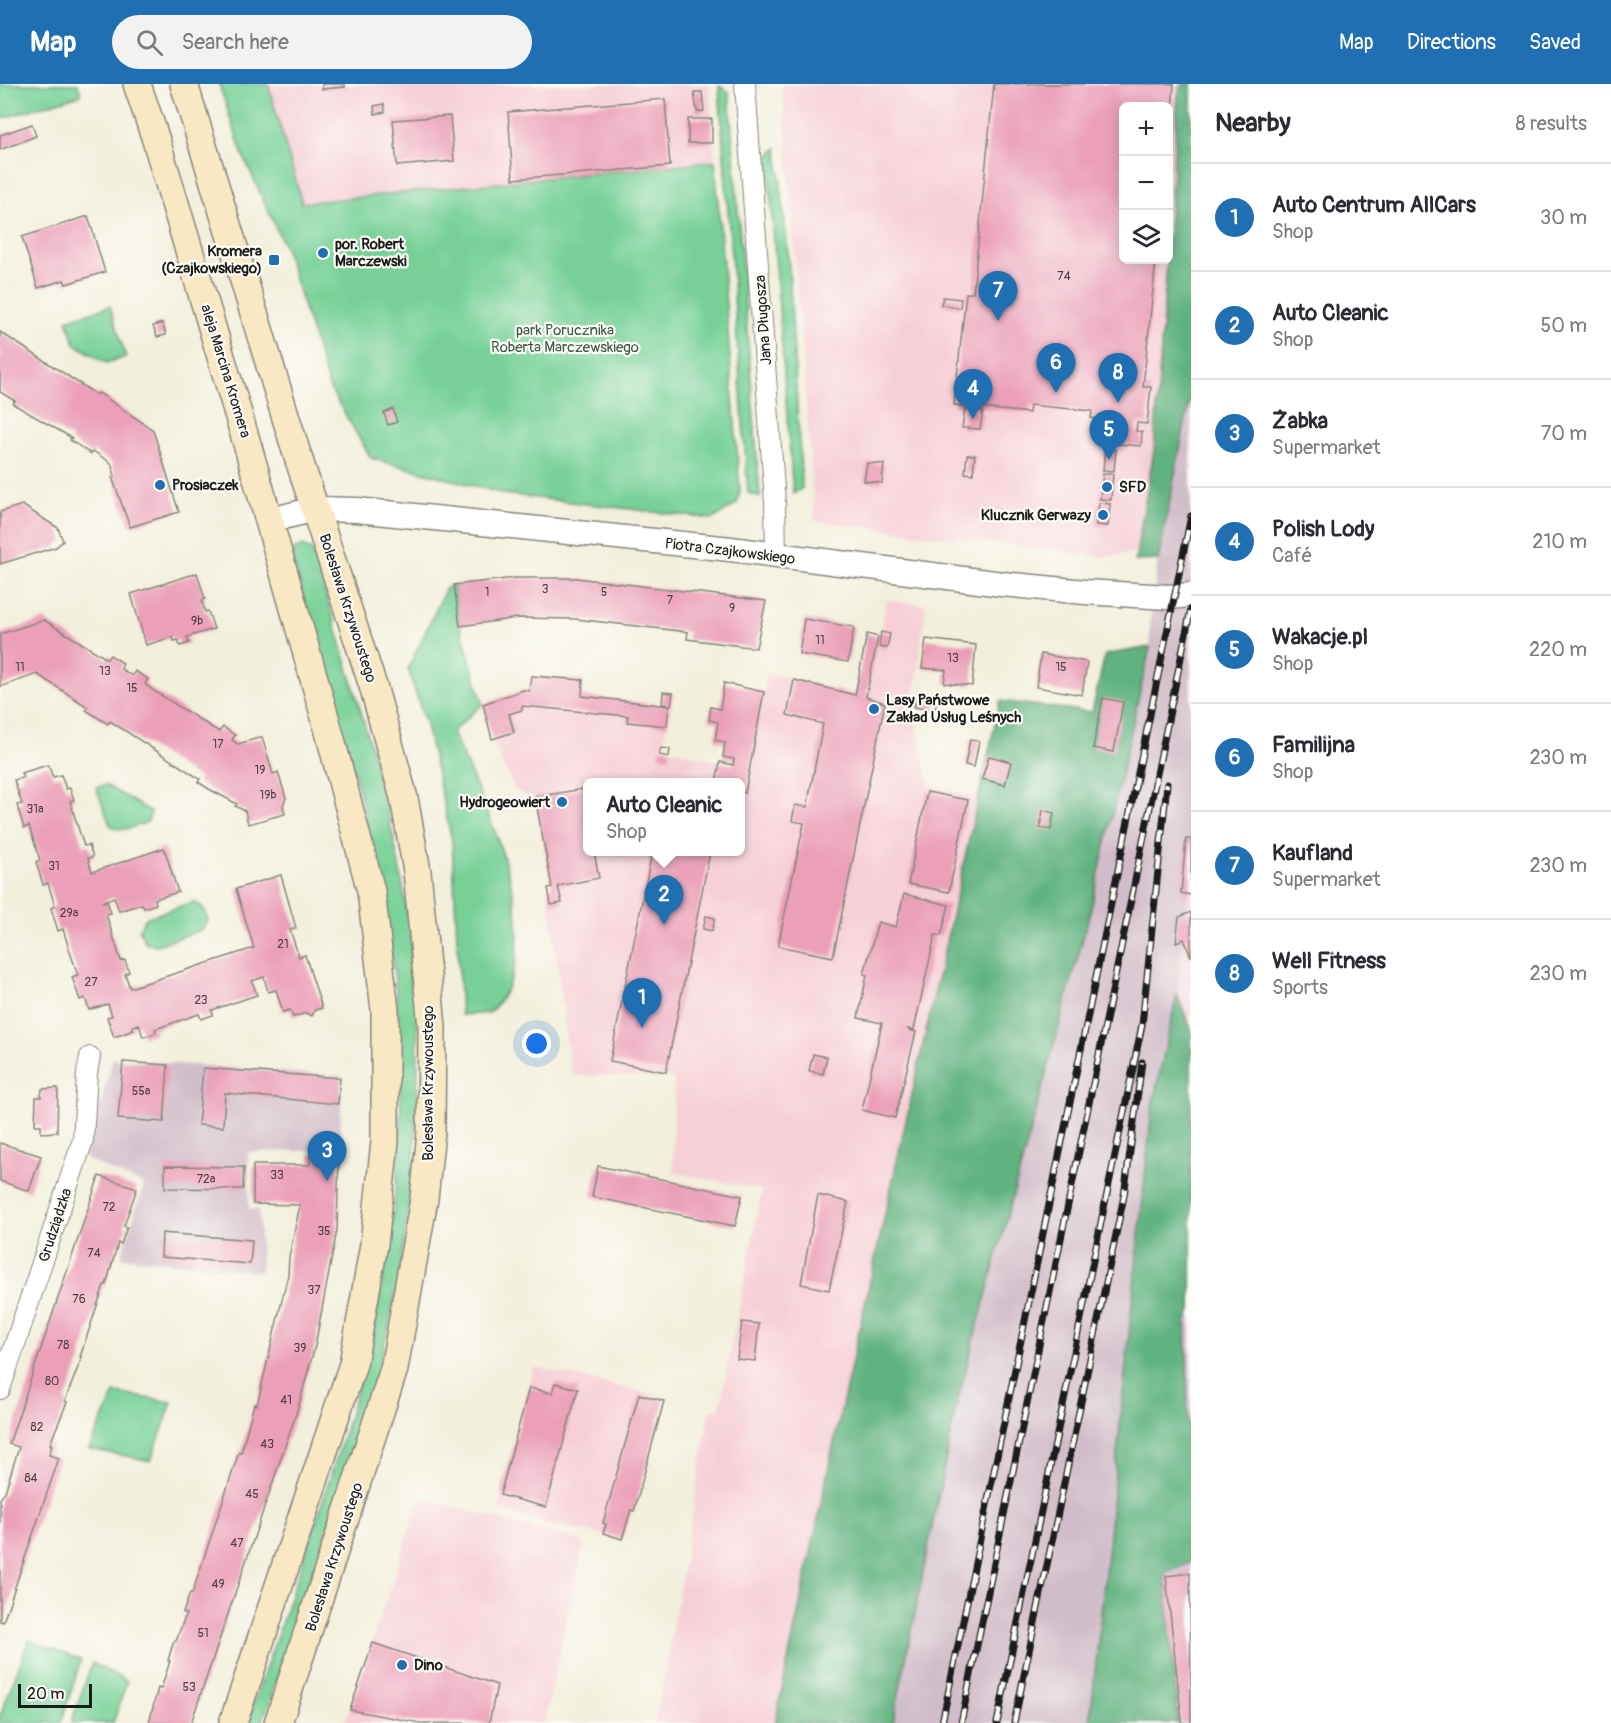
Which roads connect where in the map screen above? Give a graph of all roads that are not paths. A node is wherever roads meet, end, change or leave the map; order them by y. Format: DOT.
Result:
graph roads {
  1 [pos="137,84"];
  2 [pos="184,84"];
  3 [pos="746,84"];
  4 [pos="316,510"];
  5 [pos="270,520"];
  6 [pos="776,556"];
  7 [pos="1191,596"];
  8 [pos="90,1057"];
  9 [pos="0,1389"];
  10 [pos="232,1723"];
  11 [pos="278,1723"];
  1 -- 5 [label="main road, aleja Marcina Kromera"];
  2 -- 4 [label="main road"];
  3 -- 6 [label="street, Jana Długosza"];
  4 -- 5 [label="street, Piotra Czajkowskiego"];
  4 -- 6 [label="street, Piotra Czajkowskiego"];
  4 -- 11 [label="main road, Bolesława Krzywoustego"];
  5 -- 10 [label="main road"];
  6 -- 7 [label="street, Piotra Czajkowskiego"];
  8 -- 9 [label="street, Grudziądzka"];
}
